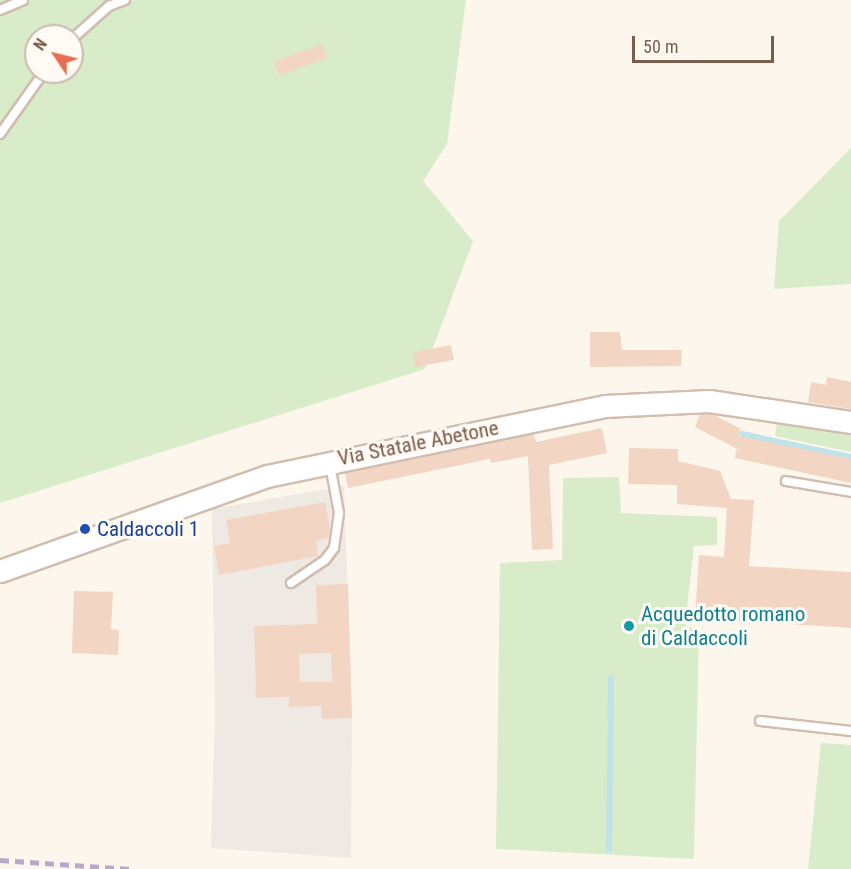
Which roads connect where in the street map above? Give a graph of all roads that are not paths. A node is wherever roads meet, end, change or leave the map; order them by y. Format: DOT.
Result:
graph roads {
  1 [pos="23,0"];
  2 [pos="125,0"];
  3 [pos="0,10"];
  4 [pos="84,28"];
  5 [pos="35,84"];
  6 [pos="0,134"];
  7 [pos="851,423"];
  8 [pos="329,460"];
  9 [pos="786,481"];
  10 [pos="851,492"];
  11 [pos="0,571"];
  12 [pos="291,583"];
  13 [pos="760,721"];
  14 [pos="851,731"];
  1 -- 3 [label="lane"];
  2 -- 4 [label="lane"];
  5 -- 6 [label="lane"];
  7 -- 8 [label="main road, Via Statale Abetone"];
  8 -- 11 [label="main road, Via Statale Abetone"];
  8 -- 12 [label="lane"];
  9 -- 10 [label="lane"];
  13 -- 14 [label="lane"];
}
